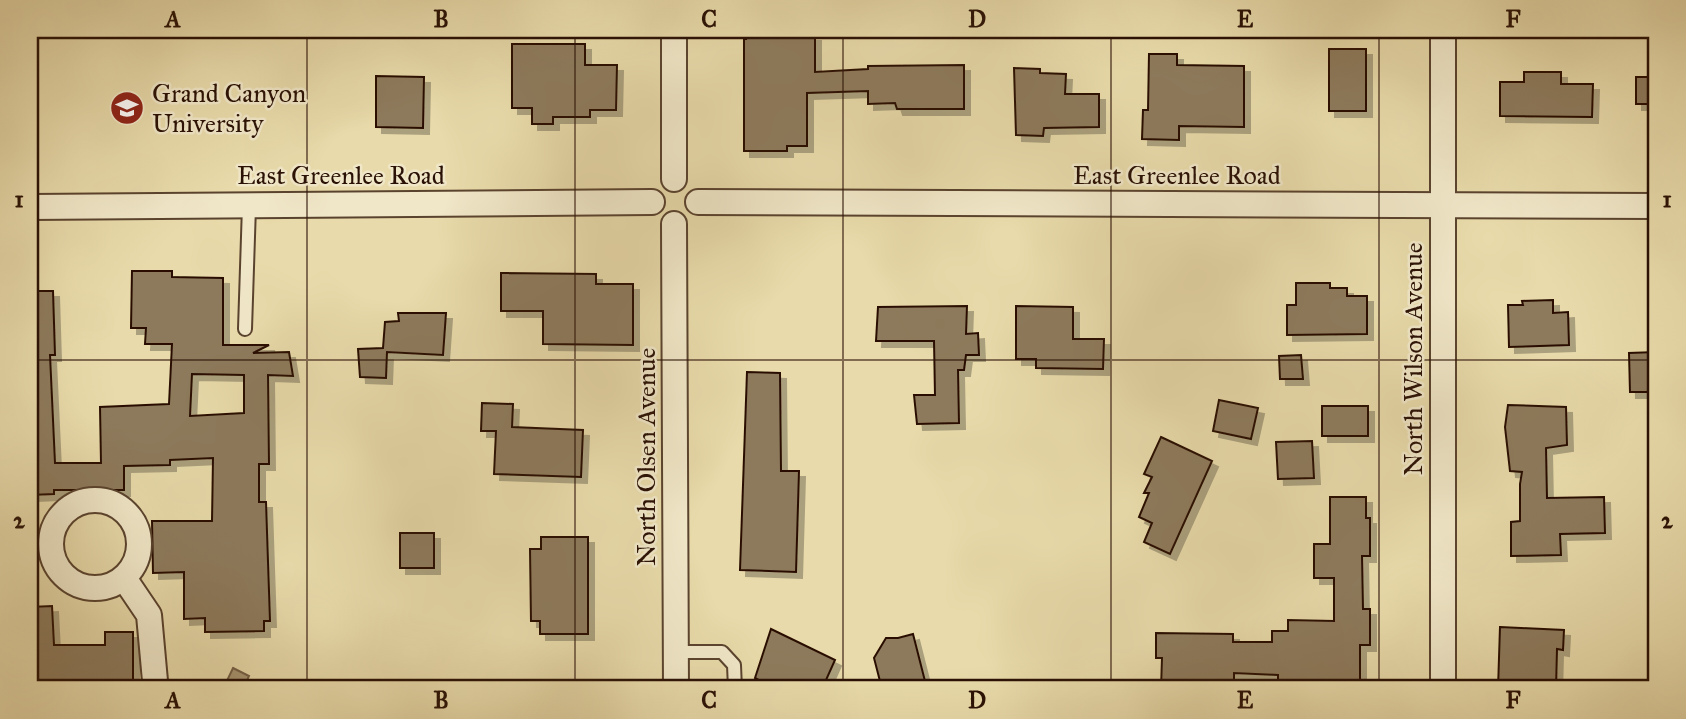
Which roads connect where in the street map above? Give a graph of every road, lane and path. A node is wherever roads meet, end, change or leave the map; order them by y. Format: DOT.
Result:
graph roads {
  1 [pos="674,30"];
  2 [pos="1443,30"];
  3 [pos="674,179"];
  4 [pos="652,202"];
  5 [pos="698,202"];
  6 [pos="250,206"];
  7 [pos="1443,206"];
  8 [pos="1656,206"];
  9 [pos="30,207"];
  10 [pos="674,225"];
  11 [pos="245,330"];
  12 [pos="124,578"];
  13 [pos="677,652"];
  14 [pos="152,689"];
  15 [pos="676,689"];
  16 [pos="734,689"];
  17 [pos="1443,689"];
  1 -- 3 [label="street"];
  2 -- 7 [label="street, North Wilson Avenue"];
  3 -- 4 [label="street"];
  3 -- 5 [label="street"];
  4 -- 6 [label="street, East Greenlee Road"];
  4 -- 10 [label="street"];
  5 -- 7 [label="street, East Greenlee Road"];
  5 -- 10 [label="street"];
  6 -- 9 [label="street, East Greenlee Road"];
  6 -- 11 [label="lane"];
  7 -- 8 [label="street, East Greenlee Road"];
  7 -- 17 [label="street, North Wilson Avenue"];
  10 -- 13 [label="street, North Olsen Avenue"];
  12 -- 14 [label="street"];
  13 -- 15 [label="street, North Olsen Avenue"];
  13 -- 16 [label="lane"];
}
